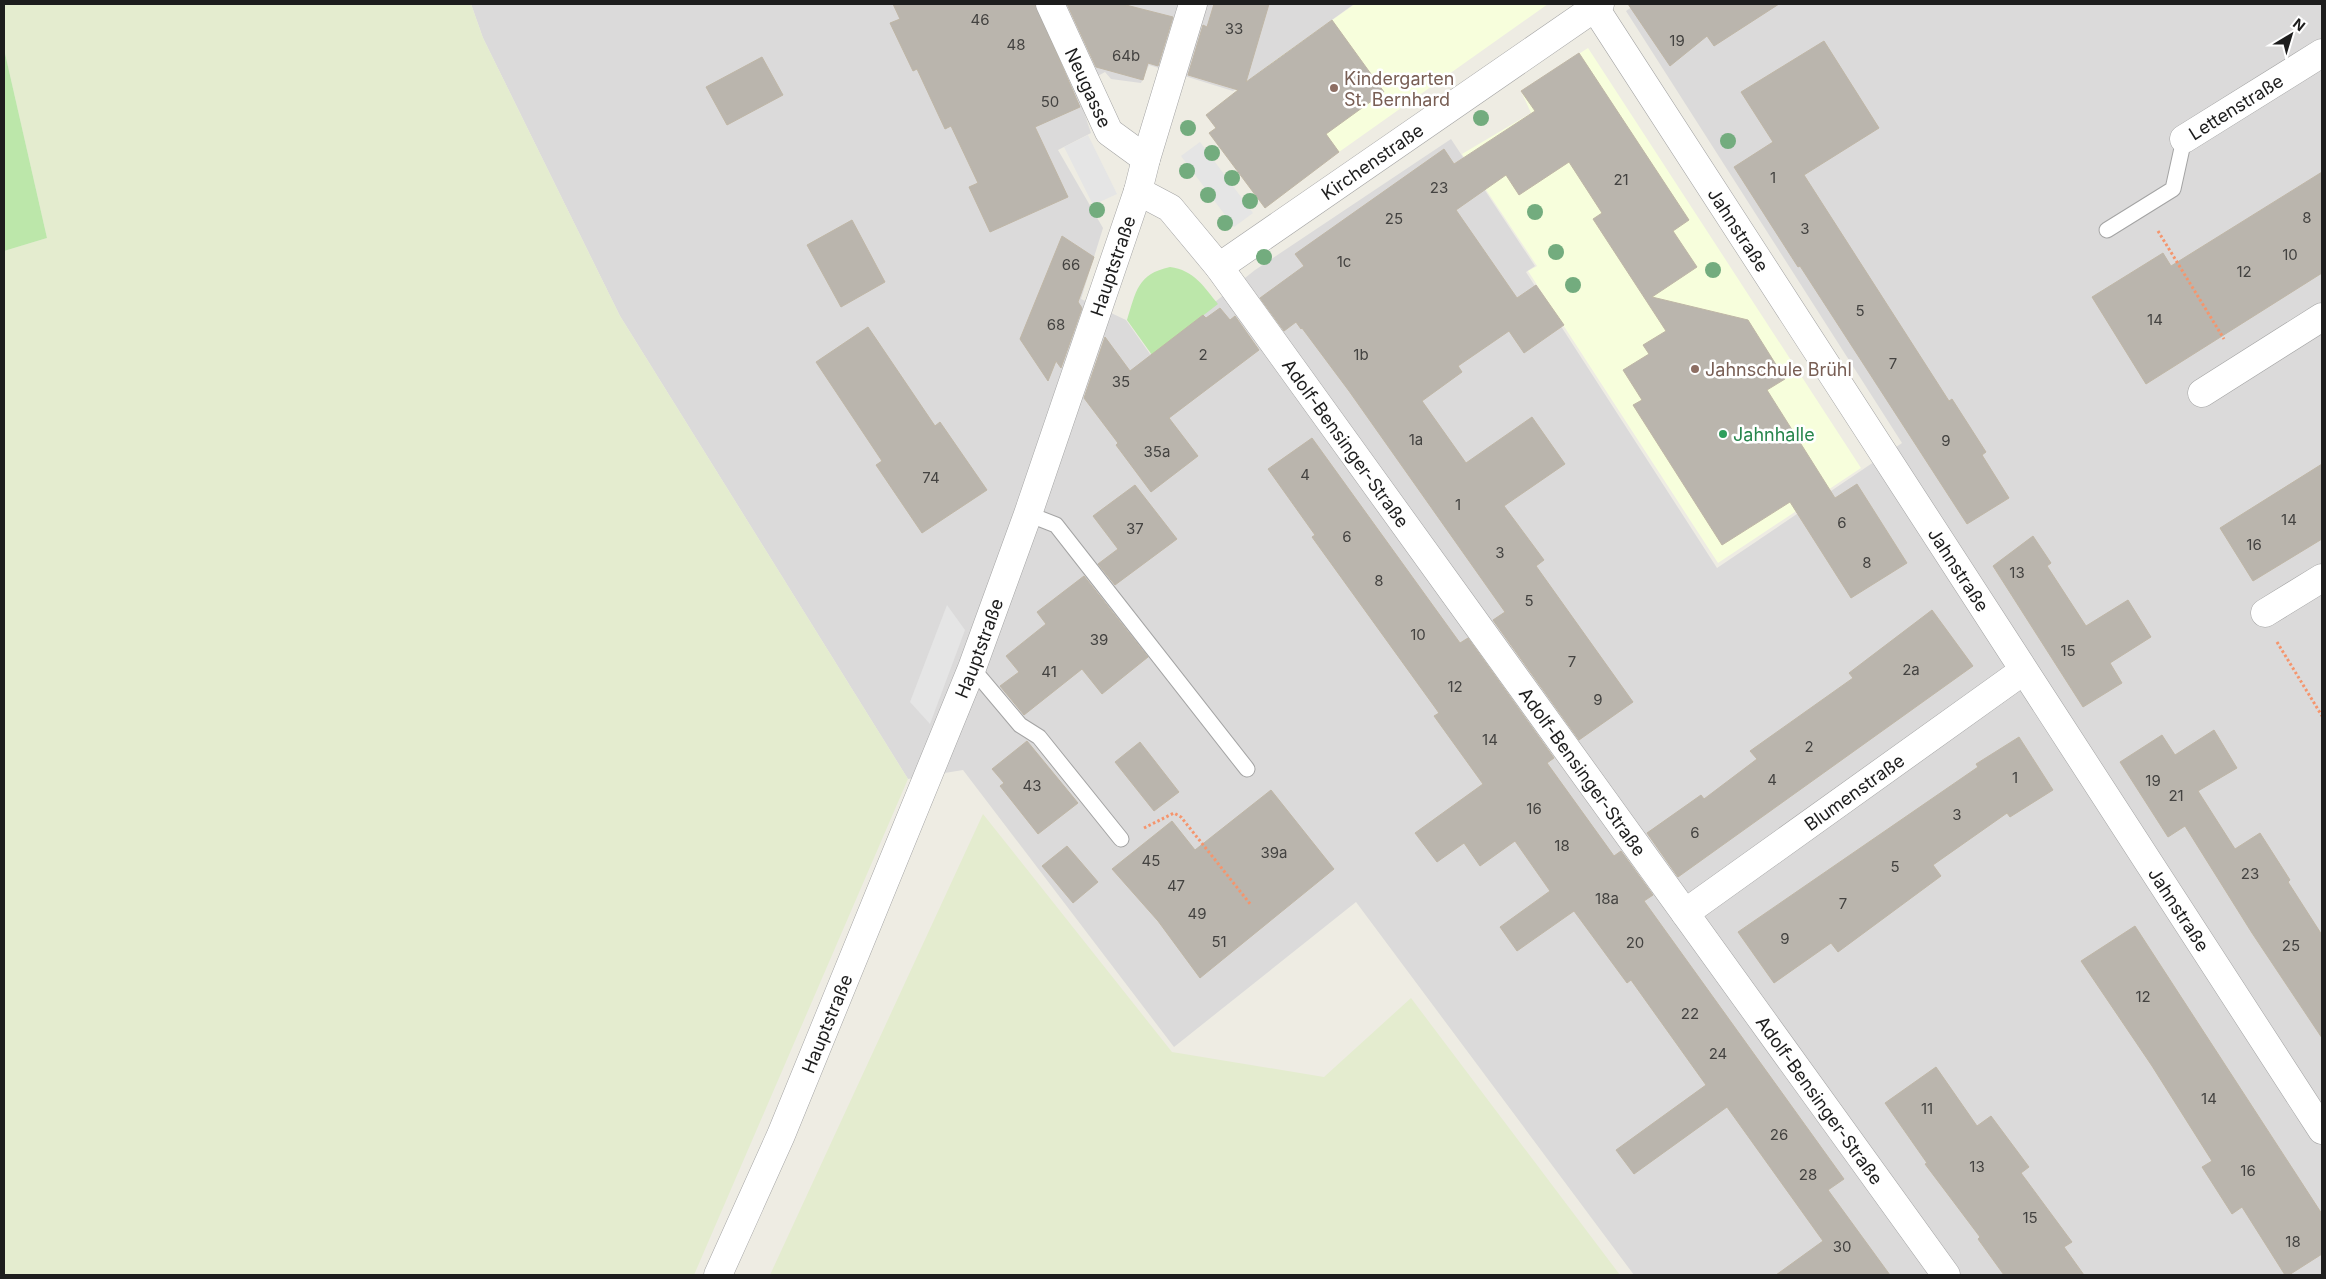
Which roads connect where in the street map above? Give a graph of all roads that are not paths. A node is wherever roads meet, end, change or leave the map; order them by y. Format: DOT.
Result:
graph roads {
  1 [pos="1050,4"];
  2 [pos="1193,4"];
  3 [pos="1598,6"];
  4 [pos="2322,53"];
  5 [pos="2184,139"];
  6 [pos="1146,160"];
  7 [pos="1138,191"];
  8 [pos="2107,230"];
  9 [pos="1219,267"];
  10 [pos="2322,317"];
  11 [pos="2202,393"];
  12 [pos="1028,514"];
  13 [pos="2322,578"];
  14 [pos="2265,613"];
  15 [pos="972,668"];
  16 [pos="2023,671"];
  17 [pos="1247,769"];
  18 [pos="1121,839"];
  19 [pos="1685,913"];
  20 [pos="2322,1130"];
  21 [pos="718,1275"];
  22 [pos="1946,1275"];
  1 -- 6 [label="street, Neugasse"];
  2 -- 6 [label="street, Hauptstraße"];
  3 -- 9 [label="street, Kirchenstraße"];
  3 -- 16 [label="street, Jahnstraße"];
  4 -- 5 [label="street, Lettenstraße"];
  5 -- 8 [label="lane, Lettenstraße"];
  6 -- 7 [label="street, Hauptstraße"];
  7 -- 9 [label="street"];
  7 -- 12 [label="street, Hauptstraße"];
  9 -- 19 [label="street, Adolf-Bensinger-Straße"];
  10 -- 11 [label="street"];
  12 -- 15 [label="street, Hauptstraße"];
  12 -- 17 [label="lane"];
  13 -- 14 [label="street"];
  15 -- 18 [label="lane"];
  15 -- 21 [label="street, Hauptstraße"];
  16 -- 19 [label="street, Blumenstraße"];
  16 -- 20 [label="street, Jahnstraße"];
  19 -- 22 [label="street, Adolf-Bensinger-Straße"];
}
